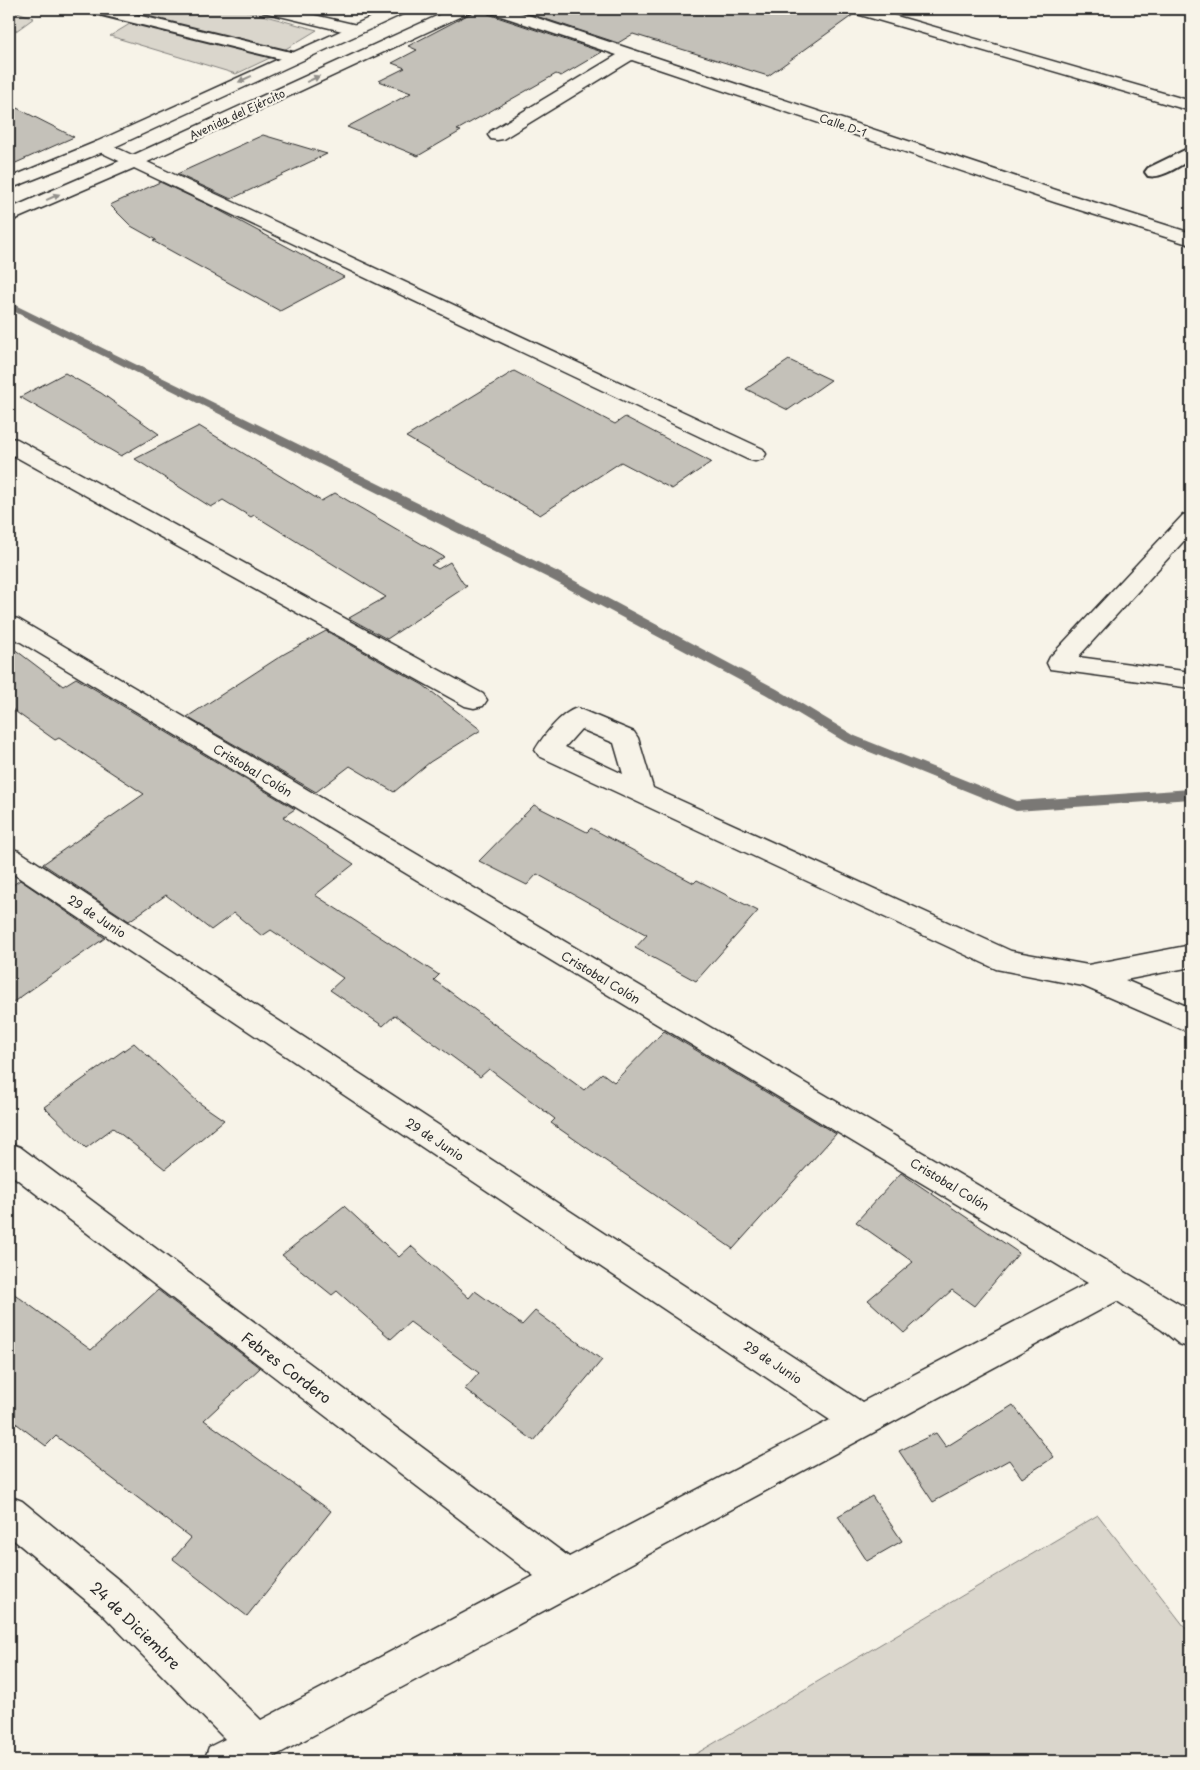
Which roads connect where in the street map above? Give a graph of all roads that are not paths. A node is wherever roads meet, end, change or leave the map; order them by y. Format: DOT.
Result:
graph roads {
  1 [pos="94,9"];
  2 [pos="269,9"];
  3 [pos="401,9"];
  4 [pos="464,9"];
  5 [pos="495,9"];
  6 [pos="856,9"];
  7 [pos="355,29"];
  8 [pos="631,54"];
  9 [pos="293,57"];
  10 [pos="1191,106"];
  11 [pos="497,135"];
  12 [pos="102,146"];
  13 [pos="1191,152"];
  14 [pos="136,161"];
  15 [pos="1154,172"];
  16 [pos="9,184"];
  17 [pos="9,216"];
  18 [pos="1191,239"];
  19 [pos="9,444"];
  20 [pos="755,454"];
  21 [pos="1191,520"];
  22 [pos="1183,542"];
  23 [pos="9,625"];
  24 [pos="1191,680"];
  25 [pos="474,700"];
  26 [pos="642,794"];
  27 [pos="9,858"];
  28 [pos="1191,956"];
  29 [pos="1088,976"];
  30 [pos="1191,1021"];
  31 [pos="9,1156"];
  32 [pos="1118,1284"];
  33 [pos="1191,1333"];
  34 [pos="861,1421"];
  35 [pos="9,1513"];
  36 [pos="566,1578"];
  37 [pos="256,1744"];
  38 [pos="223,1761"];
  1 -- 9 [label="lane"];
  2 -- 7 [label="street"];
  3 -- 7 [label="street"];
  14 -- 4 [label="street, Avenida del Ejército, one-way"];
  5 -- 8 [label="street, Calle D-1"];
  6 -- 10 [label="street"];
  7 -- 9 [label="street"];
  8 -- 11 [label="street"];
  8 -- 18 [label="street, Calle D-1"];
  9 -- 12 [label="street, one-way"];
  12 -- 14 [label="street"];
  12 -- 16 [label="street"];
  13 -- 15 [label="lane"];
  17 -- 14 [label="street, Avenida del Ejército, one-way"];
  14 -- 20 [label="street"];
  19 -- 25 [label="street"];
  21 -- 22 [label="street"];
  22 -- 24 [label="street"];
  23 -- 32 [label="street, Cristobal Colón"];
  26 -- 29 [label="street"];
  27 -- 34 [label="street, 29 de Junio"];
  28 -- 29 [label="street"];
  29 -- 30 [label="street"];
  31 -- 36 [label="street, Febres Cordero"];
  32 -- 33 [label="street, Cristobal Colón"];
  32 -- 34 [label="street"];
  34 -- 36 [label="street"];
  35 -- 37 [label="street, 24 de Diciembre"];
  36 -- 37 [label="street"];
  37 -- 38 [label="street"];
}
